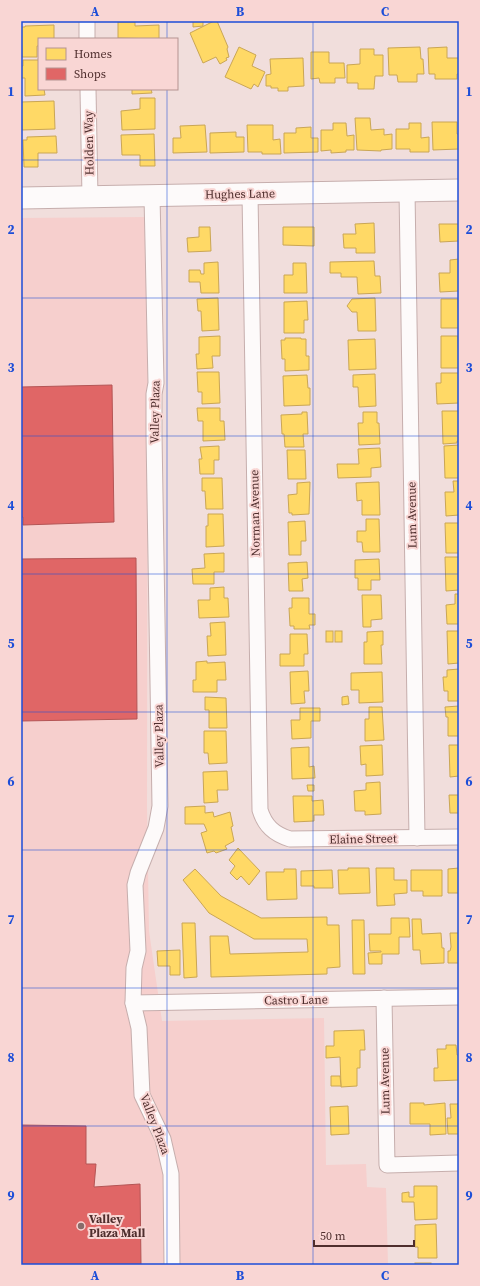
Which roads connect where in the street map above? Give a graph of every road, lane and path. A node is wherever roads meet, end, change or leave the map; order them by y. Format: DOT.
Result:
graph roads {
  1 [pos="87,21"];
  2 [pos="87,38"];
  3 [pos="88,90"];
  4 [pos="459,190"];
  5 [pos="407,191"];
  6 [pos="250,194"];
  7 [pos="152,196"];
  8 [pos="90,197"];
  9 [pos="21,198"];
  10 [pos="270,829"];
  11 [pos="459,837"];
  12 [pos="417,838"];
  13 [pos="459,996"];
  14 [pos="384,998"];
  15 [pos="133,1003"];
  16 [pos="459,1163"];
  17 [pos="172,1265"];
  1 -- 2 [label="street"];
  3 -- 8 [label="street, Holden Way"];
  4 -- 5 [label="street, Hughes Lane"];
  5 -- 6 [label="street, Hughes Lane"];
  5 -- 12 [label="street, Lum Avenue"];
  6 -- 7 [label="street, Hughes Lane"];
  6 -- 10 [label="street, Norman Avenue"];
  7 -- 8 [label="street, Hughes Lane"];
  7 -- 15 [label="street, Valley Plaza"];
  8 -- 9 [label="street, Hughes Lane"];
  10 -- 12 [label="street, Elaine Street"];
  11 -- 12 [label="street, Elaine Street"];
  13 -- 14 [label="street, Castro Lane"];
  14 -- 15 [label="street, Castro Lane"];
  14 -- 16 [label="street, Lum Avenue"];
  15 -- 17 [label="street, Valley Plaza"];
}
